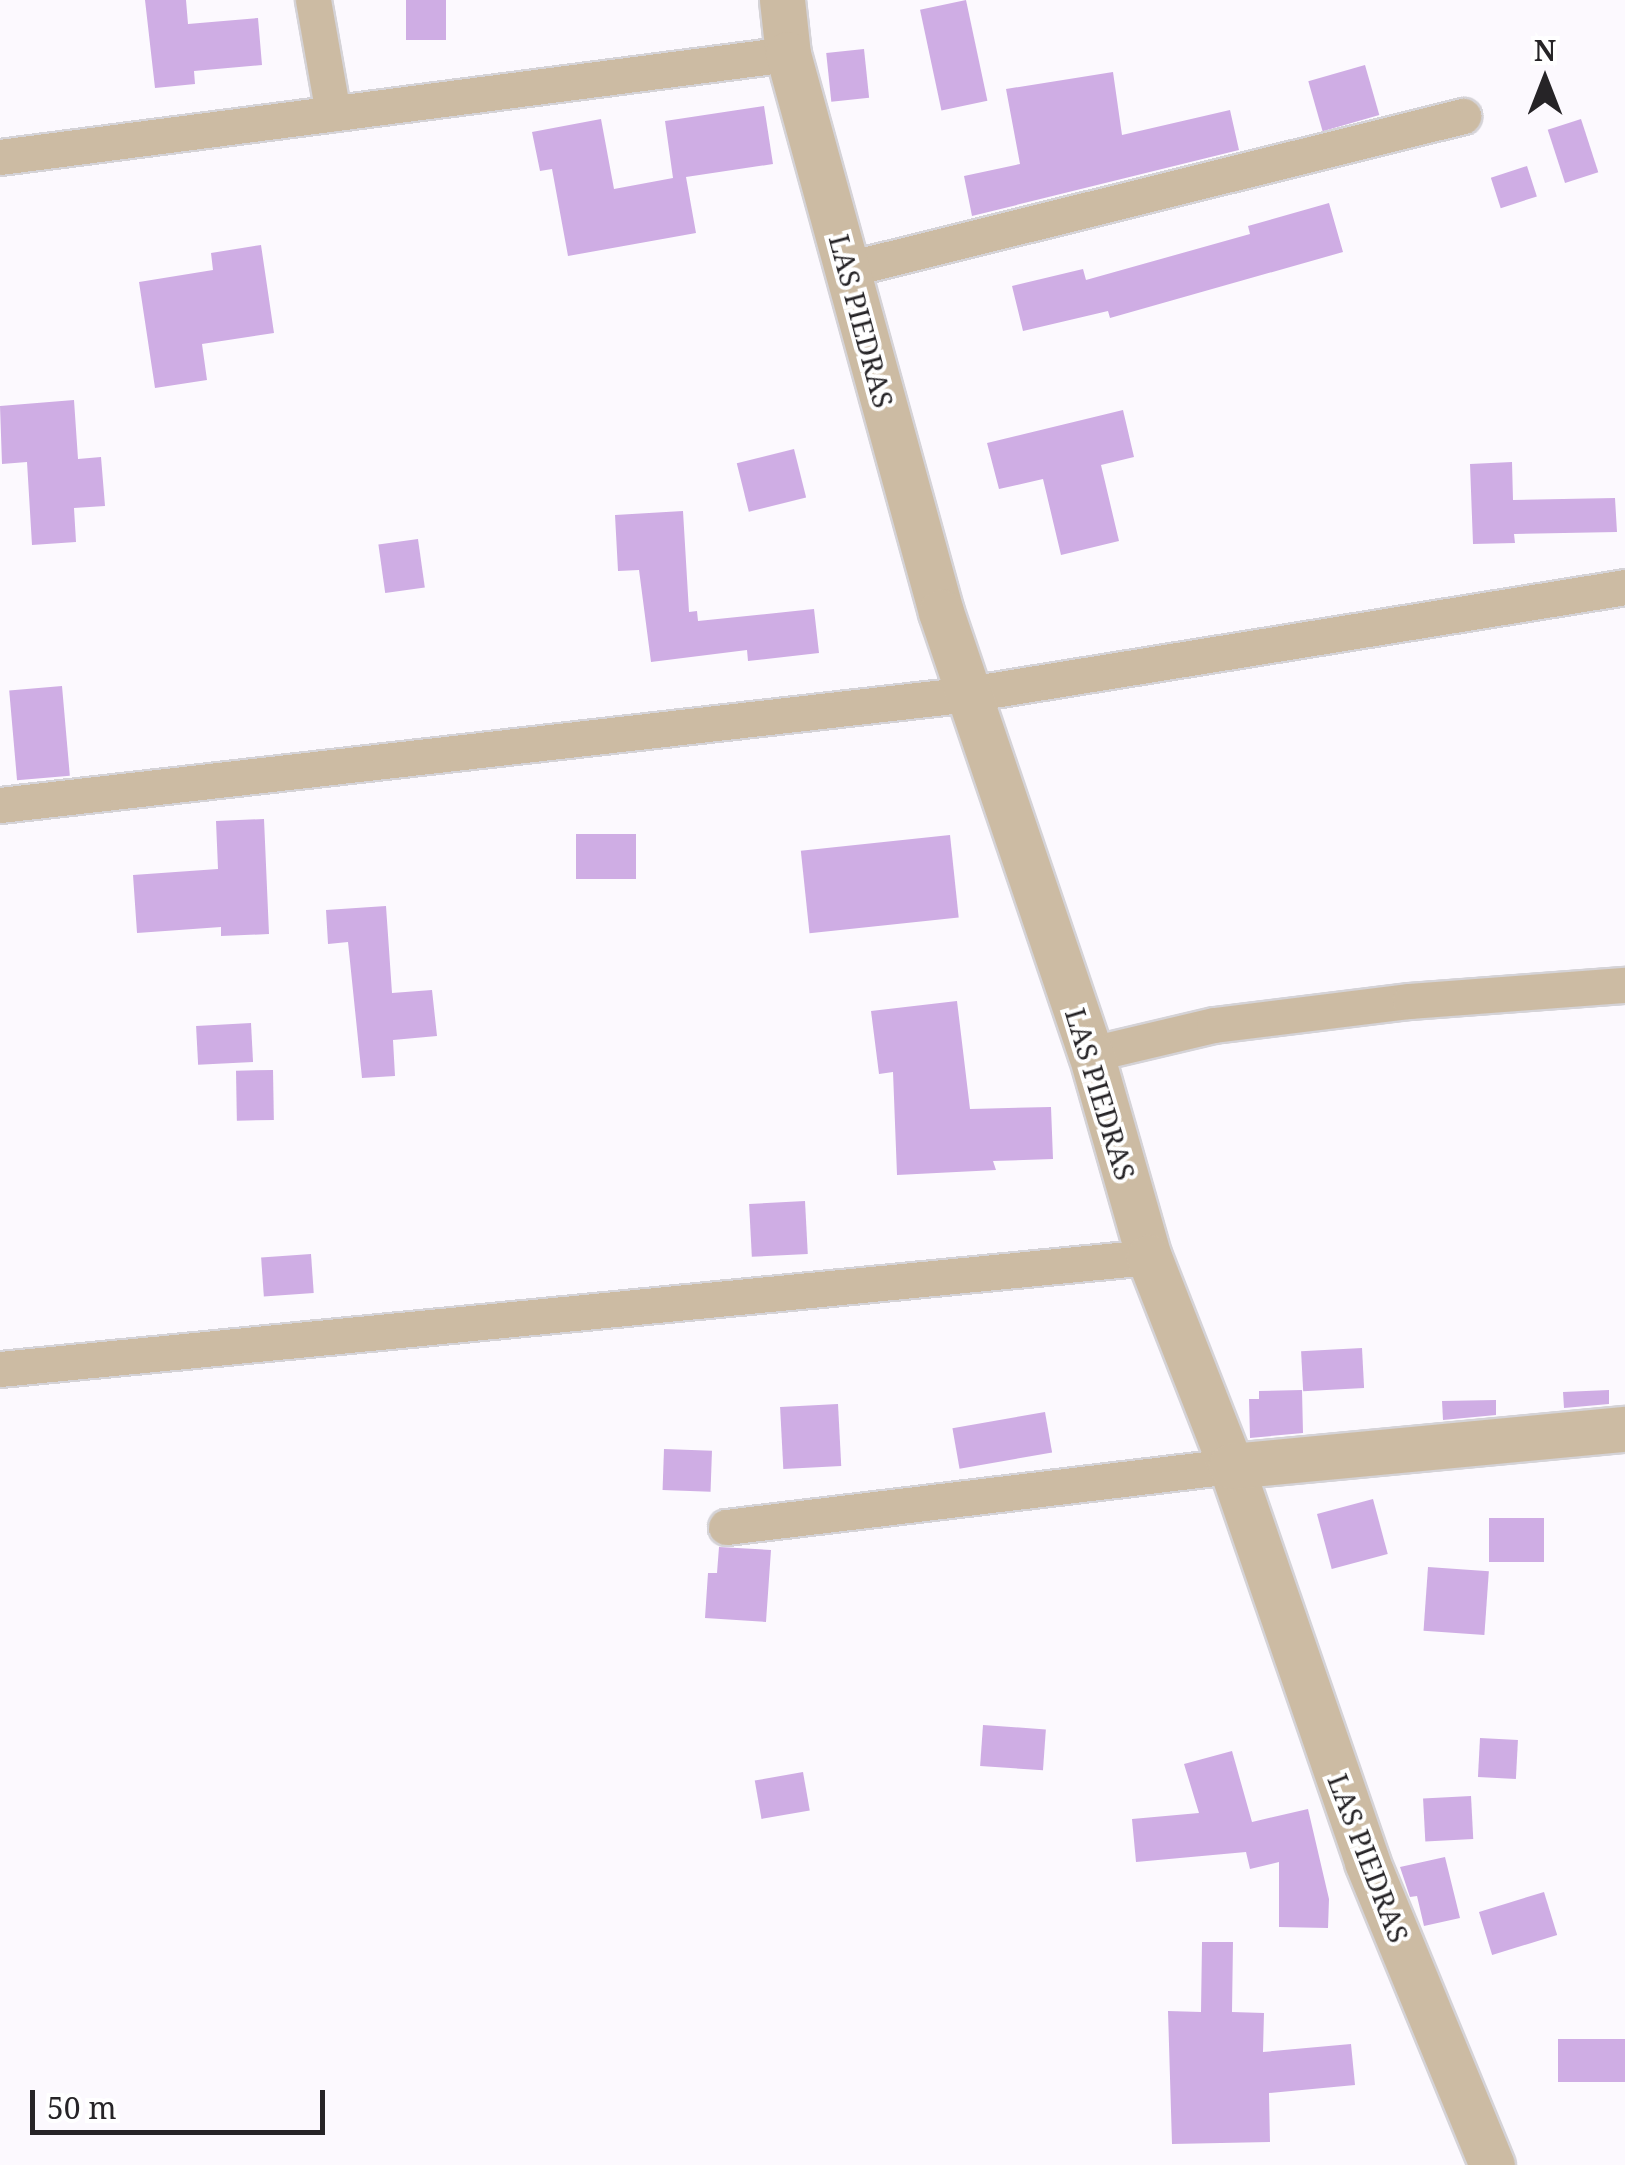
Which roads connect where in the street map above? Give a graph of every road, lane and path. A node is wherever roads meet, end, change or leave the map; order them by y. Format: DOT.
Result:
graph roads {
  1 [pos="313,0"];
  2 [pos="782,0"];
  3 [pos="788,54"];
  4 [pos="333,113"];
  5 [pos="1462,116"];
  6 [pos="0,156"];
  7 [pos="848,269"];
  8 [pos="1625,588"];
  9 [pos="969,694"];
  10 [pos="0,806"];
  11 [pos="1625,985"];
  12 [pos="1091,1054"];
  13 [pos="1149,1257"];
  14 [pos="0,1369"];
  15 [pos="1625,1430"];
  16 [pos="1231,1466"];
  17 [pos="726,1527"];
  18 [pos="1492,2165"];
  1 -- 4 [label="street"];
  2 -- 3 [label="street, LAS PIEDRAS"];
  3 -- 4 [label="street"];
  3 -- 7 [label="street, LAS PIEDRAS"];
  4 -- 6 [label="street"];
  5 -- 7 [label="street"];
  7 -- 9 [label="street, LAS PIEDRAS"];
  8 -- 9 [label="street"];
  9 -- 10 [label="street"];
  9 -- 12 [label="street, LAS PIEDRAS"];
  11 -- 12 [label="street"];
  12 -- 13 [label="street, LAS PIEDRAS"];
  13 -- 14 [label="street"];
  13 -- 16 [label="street, LAS PIEDRAS"];
  15 -- 16 [label="street"];
  16 -- 17 [label="street"];
  16 -- 18 [label="street, LAS PIEDRAS"];
}
